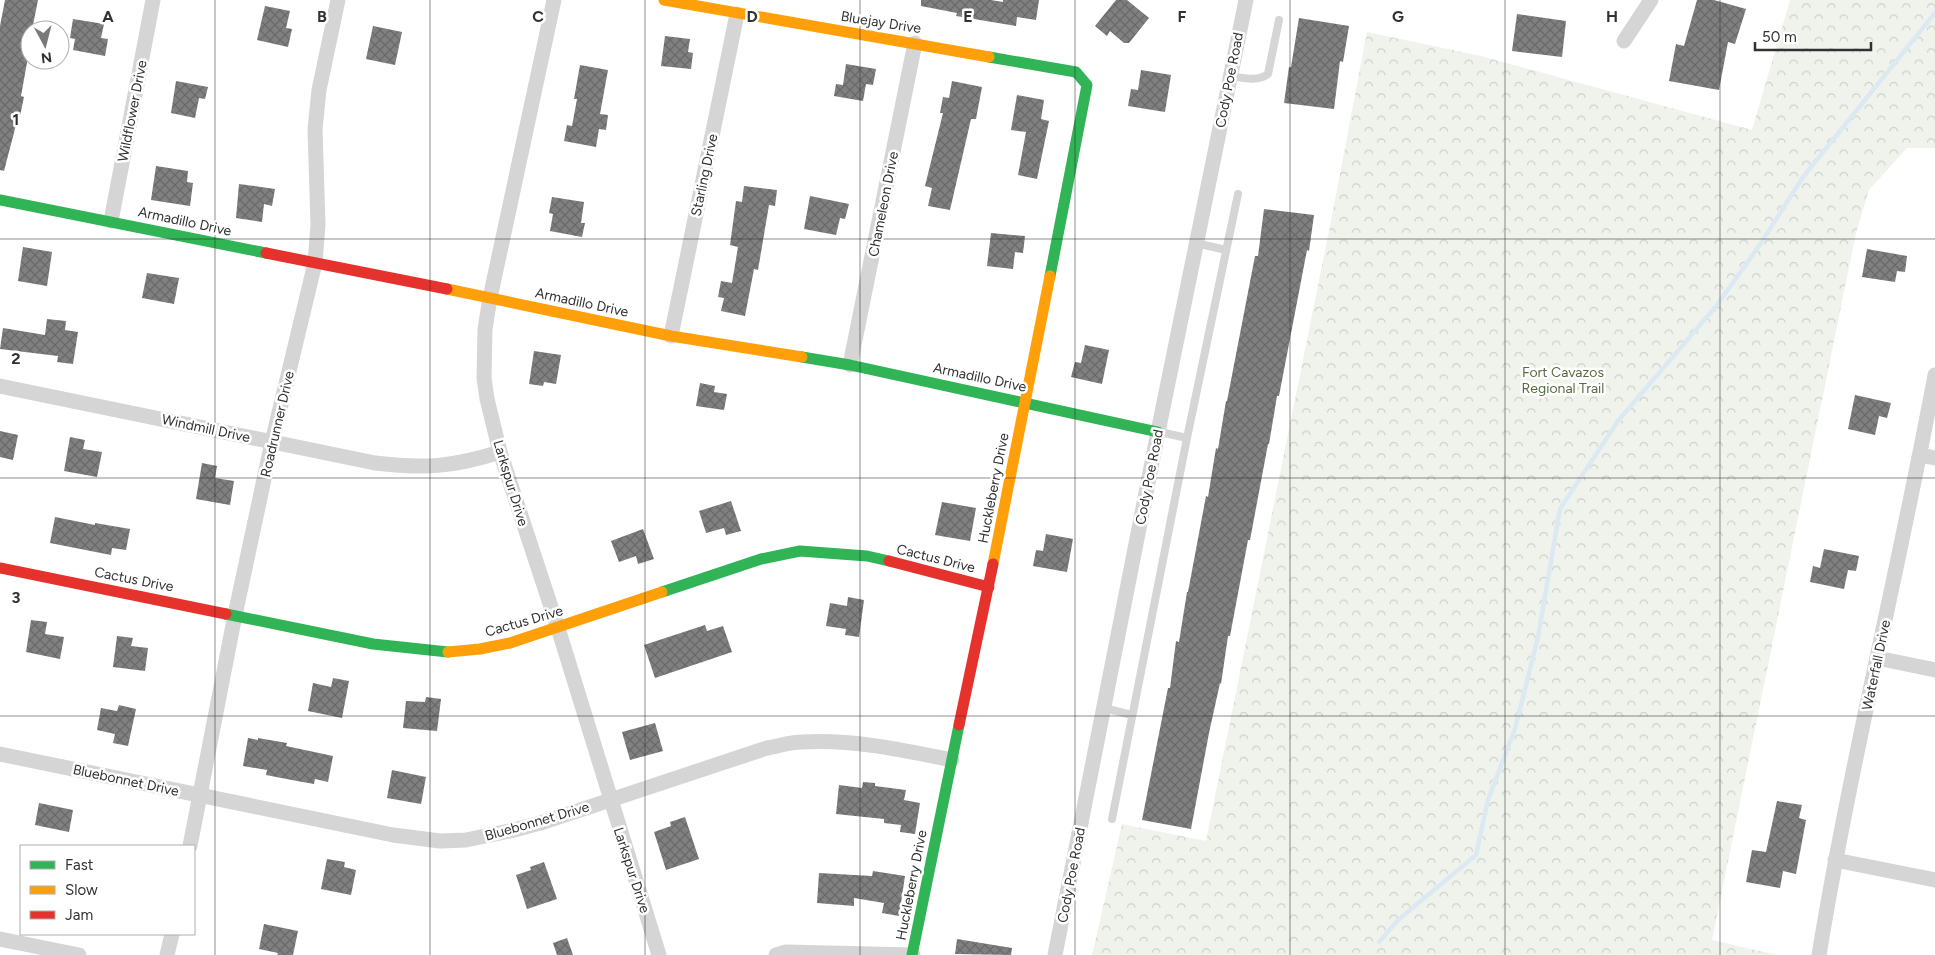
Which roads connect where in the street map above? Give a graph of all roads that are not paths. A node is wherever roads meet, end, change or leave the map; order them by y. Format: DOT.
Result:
graph roads {
  1 [pos="153,0"];
  2 [pos="338,0"];
  3 [pos="554,0"];
  4 [pos="664,0"];
  5 [pos="1246,0"];
  6 [pos="1651,0"];
  7 [pos="737,14"];
  8 [pos="1279,20"];
  9 [pos="1624,41"];
  10 [pos="915,43"];
  11 [pos="1230,76"];
  12 [pos="1086,86"];
  13 [pos="1238,194"];
  14 [pos="0,200"];
  15 [pos="111,221"];
  16 [pos="1196,243"];
  17 [pos="1226,250"];
  18 [pos="315,263"];
  19 [pos="490,298"];
  20 [pos="671,336"];
  21 [pos="850,365"];
  22 [pos="1935,374"];
  23 [pos="0,386"];
  24 [pos="1026,402"];
  25 [pos="1158,432"];
  26 [pos="1187,438"];
  27 [pos="272,442"];
  28 [pos="500,452"];
  29 [pos="1928,456"];
  30 [pos="0,568"];
  31 [pos="989,587"];
  32 [pos="234,615"];
  33 [pos="558,628"];
  34 [pos="1877,658"];
  35 [pos="1935,670"];
  36 [pos="1104,708"];
  37 [pos="1132,715"];
  38 [pos="0,754"];
  39 [pos="952,760"];
  40 [pos="200,795"];
  41 [pos="610,800"];
  42 [pos="1112,819"];
  43 [pos="190,845"];
  44 [pos="1835,860"];
  45 [pos="1935,880"];
  46 [pos="172,935"];
  47 [pos="0,939"];
  48 [pos="79,955"];
  49 [pos="167,955"];
  50 [pos="659,955"];
  51 [pos="776,955"];
  52 [pos="912,955"];
  53 [pos="1055,955"];
  54 [pos="1819,955"];
  1 -- 15 [label="street, Wildflower Drive"];
  2 -- 18 [label="street, Roadrunner Drive"];
  3 -- 19 [label="street, Larkspur Drive"];
  4 -- 7 [label="street, Bluejay Drive"];
  5 -- 11 [label="street, Cody Poe Road"];
  6 -- 9 [label="street"];
  7 -- 10 [label="street, Bluejay Drive"];
  7 -- 20 [label="street, Starling Drive"];
  8 -- 11 [label="lane"];
  10 -- 12 [label="street, Bluejay Drive"];
  10 -- 21 [label="street, Chameleon Drive"];
  11 -- 16 [label="street, Cody Poe Road"];
  12 -- 24 [label="street, Huckleberry Drive"];
  13 -- 17 [label="lane"];
  14 -- 15 [label="street, Armadillo Drive"];
  15 -- 18 [label="street, Armadillo Drive"];
  16 -- 17 [label="lane"];
  16 -- 25 [label="street, Cody Poe Road"];
  17 -- 26 [label="lane"];
  18 -- 19 [label="street, Armadillo Drive"];
  18 -- 27 [label="street, Roadrunner Drive"];
  19 -- 20 [label="street, Armadillo Drive"];
  19 -- 28 [label="street, Larkspur Drive"];
  20 -- 21 [label="street, Armadillo Drive"];
  21 -- 24 [label="street, Armadillo Drive"];
  22 -- 29 [label="street, Waterfall Drive"];
  23 -- 27 [label="street, Windmill Drive"];
  24 -- 25 [label="street, Armadillo Drive"];
  24 -- 31 [label="street, Huckleberry Drive"];
  25 -- 26 [label="lane"];
  25 -- 36 [label="street, Cody Poe Road"];
  26 -- 37 [label="lane"];
  27 -- 28 [label="street, Windmill Drive"];
  27 -- 32 [label="street, Roadrunner Drive"];
  28 -- 33 [label="street, Larkspur Drive"];
  29 -- 34 [label="street, Waterfall Drive"];
  30 -- 32 [label="street, Cactus Drive"];
  31 -- 33 [label="street, Cactus Drive"];
  31 -- 39 [label="street, Huckleberry Drive"];
  32 -- 33 [label="street, Cactus Drive"];
  32 -- 40 [label="street, Roadrunner Drive"];
  33 -- 41 [label="street, Larkspur Drive"];
  34 -- 35 [label="street"];
  34 -- 44 [label="street, Waterfall Drive"];
  36 -- 37 [label="lane"];
  36 -- 53 [label="street, Cody Poe Road"];
  37 -- 42 [label="lane"];
  38 -- 40 [label="street, Bluebonnet Drive"];
  39 -- 41 [label="street, Bluebonnet Drive"];
  39 -- 52 [label="street, Huckleberry Drive"];
  40 -- 41 [label="street, Bluebonnet Drive"];
  40 -- 43 [label="street, Roadrunner Drive"];
  41 -- 50 [label="street, Larkspur Drive"];
  44 -- 45 [label="street"];
  44 -- 54 [label="street, Waterfall Drive"];
  46 -- 49 [label="street"];
  47 -- 48 [label="street"];
  51 -- 52 [label="street"];
}
